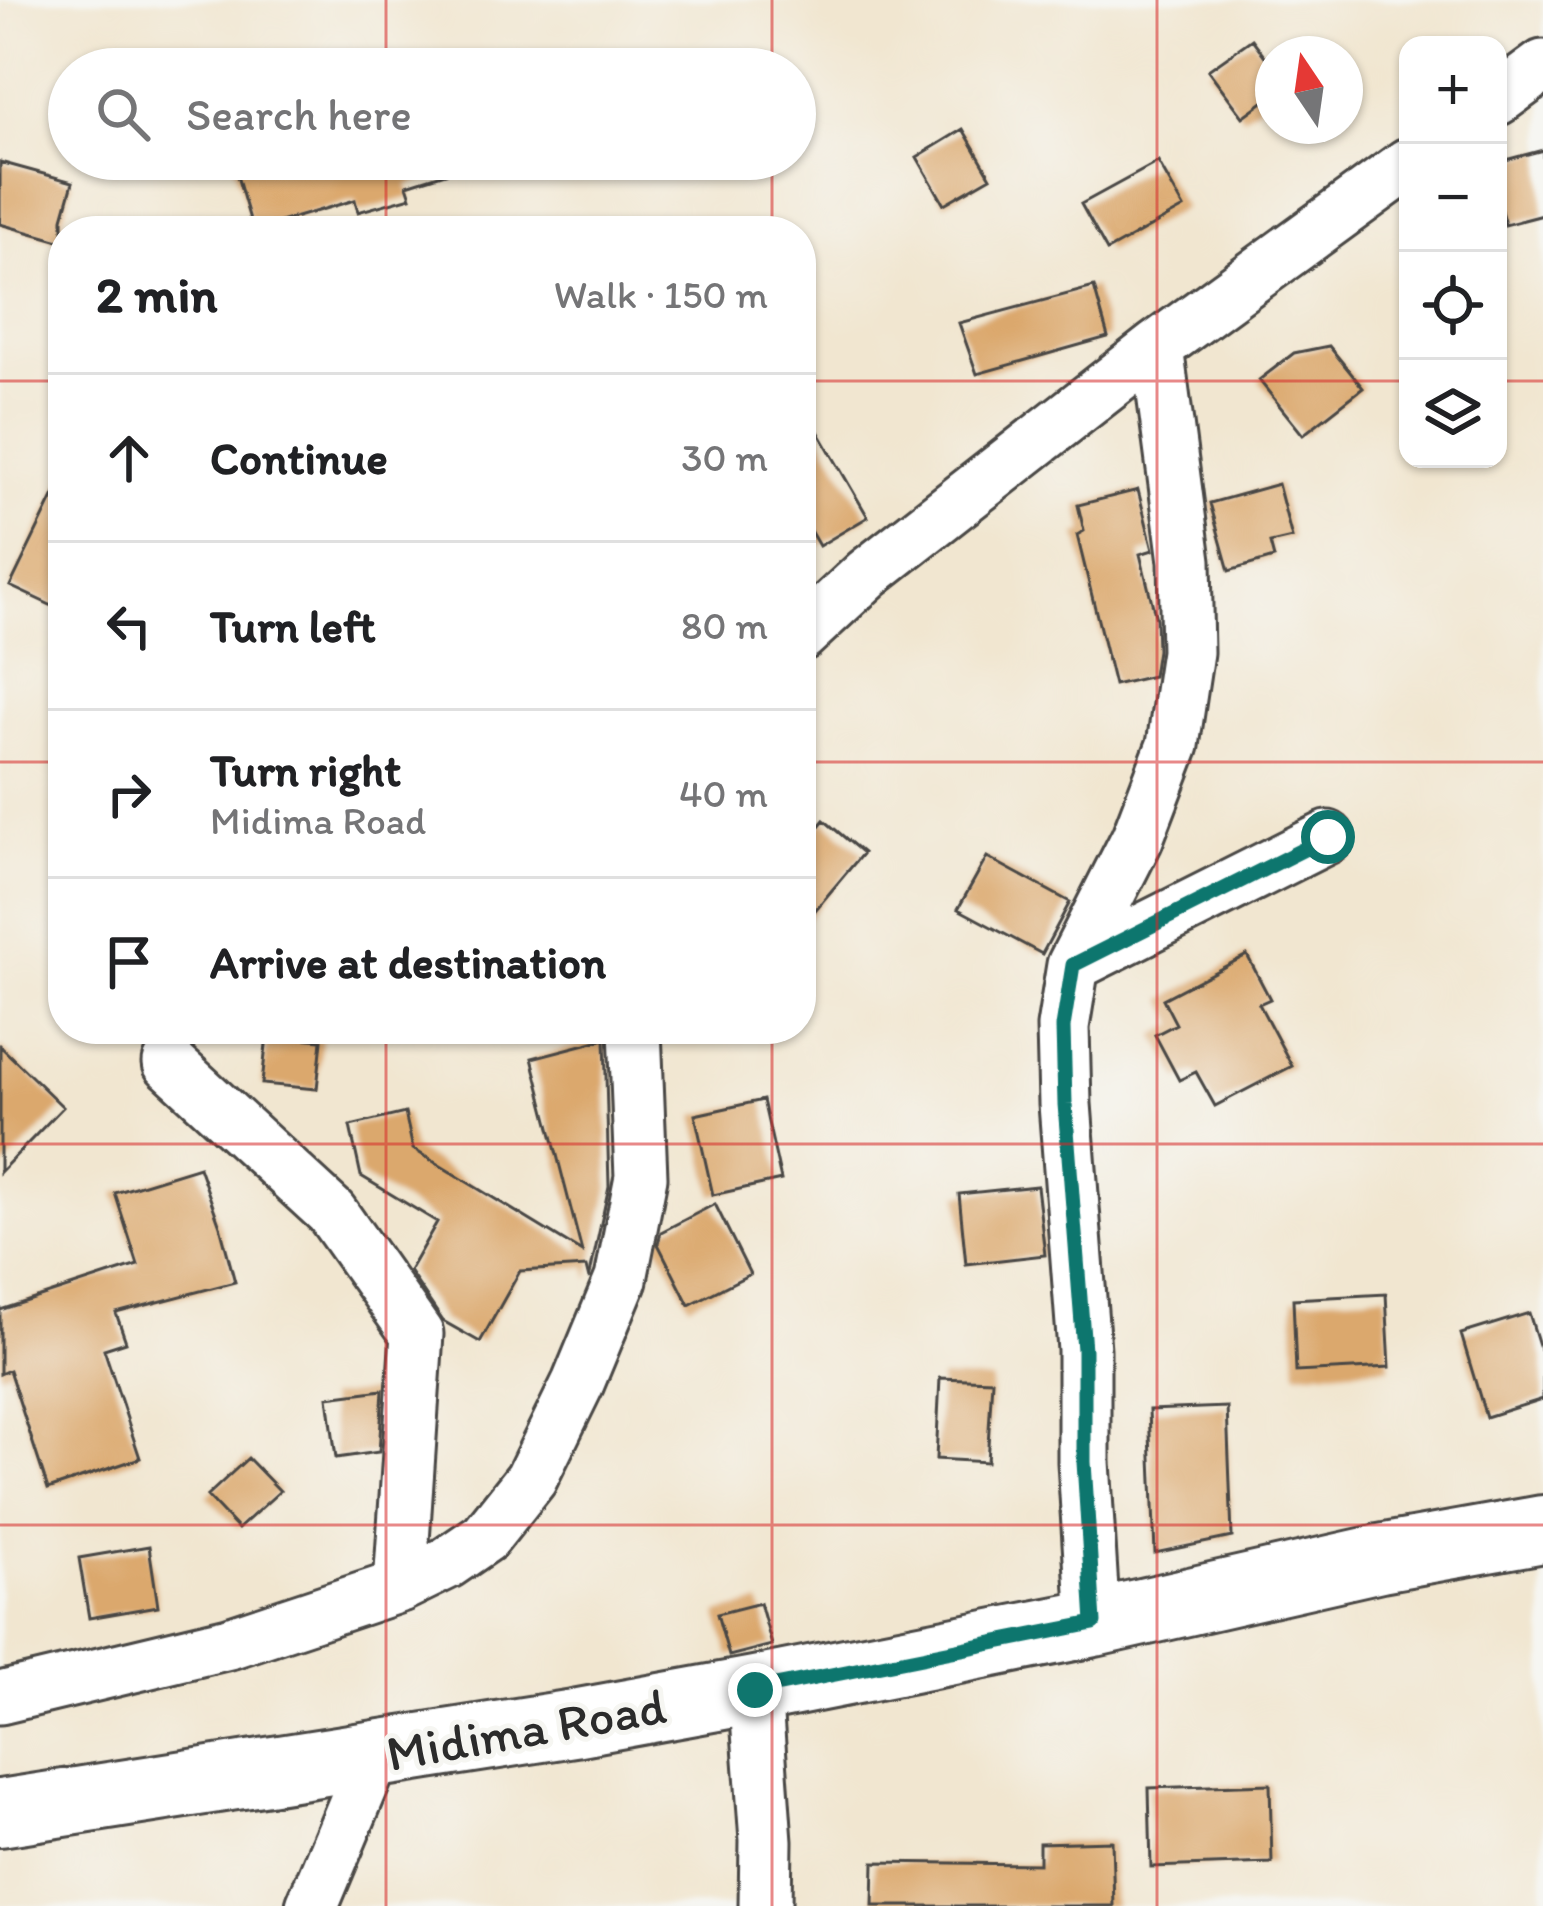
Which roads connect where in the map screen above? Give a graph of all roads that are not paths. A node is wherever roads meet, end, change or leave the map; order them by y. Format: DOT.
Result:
graph roads {
  1 [pos="1543,66"];
  2 [pos="1507,92"];
  3 [pos="1399,171"];
  4 [pos="1156,347"];
  5 [pos="816,621"];
  6 [pos="1328,837"];
  7 [pos="1073,965"];
  8 [pos="636,1044"];
  9 [pos="169,1063"];
  10 [pos="1543,1529"];
  11 [pos="400,1586"];
  12 [pos="1094,1623"];
  13 [pos="755,1690"];
  14 [pos="0,1698"];
  15 [pos="375,1755"];
  16 [pos="0,1813"];
  17 [pos="312,1906"];
  18 [pos="766,1906"];
  1 -- 2 [label="street"];
  3 -- 4 [label="street"];
  4 -- 5 [label="street"];
  4 -- 7 [label="street"];
  6 -- 7 [label="street"];
  7 -- 12 [label="street"];
  8 -- 11 [label="street"];
  9 -- 11 [label="street"];
  10 -- 12 [label="main road, Midima Road"];
  11 -- 14 [label="street"];
  12 -- 13 [label="main road, Midima Road"];
  13 -- 15 [label="main road, Midima Road"];
  13 -- 18 [label="street"];
  15 -- 16 [label="main road, Midima Road"];
  15 -- 17 [label="street"];
}
